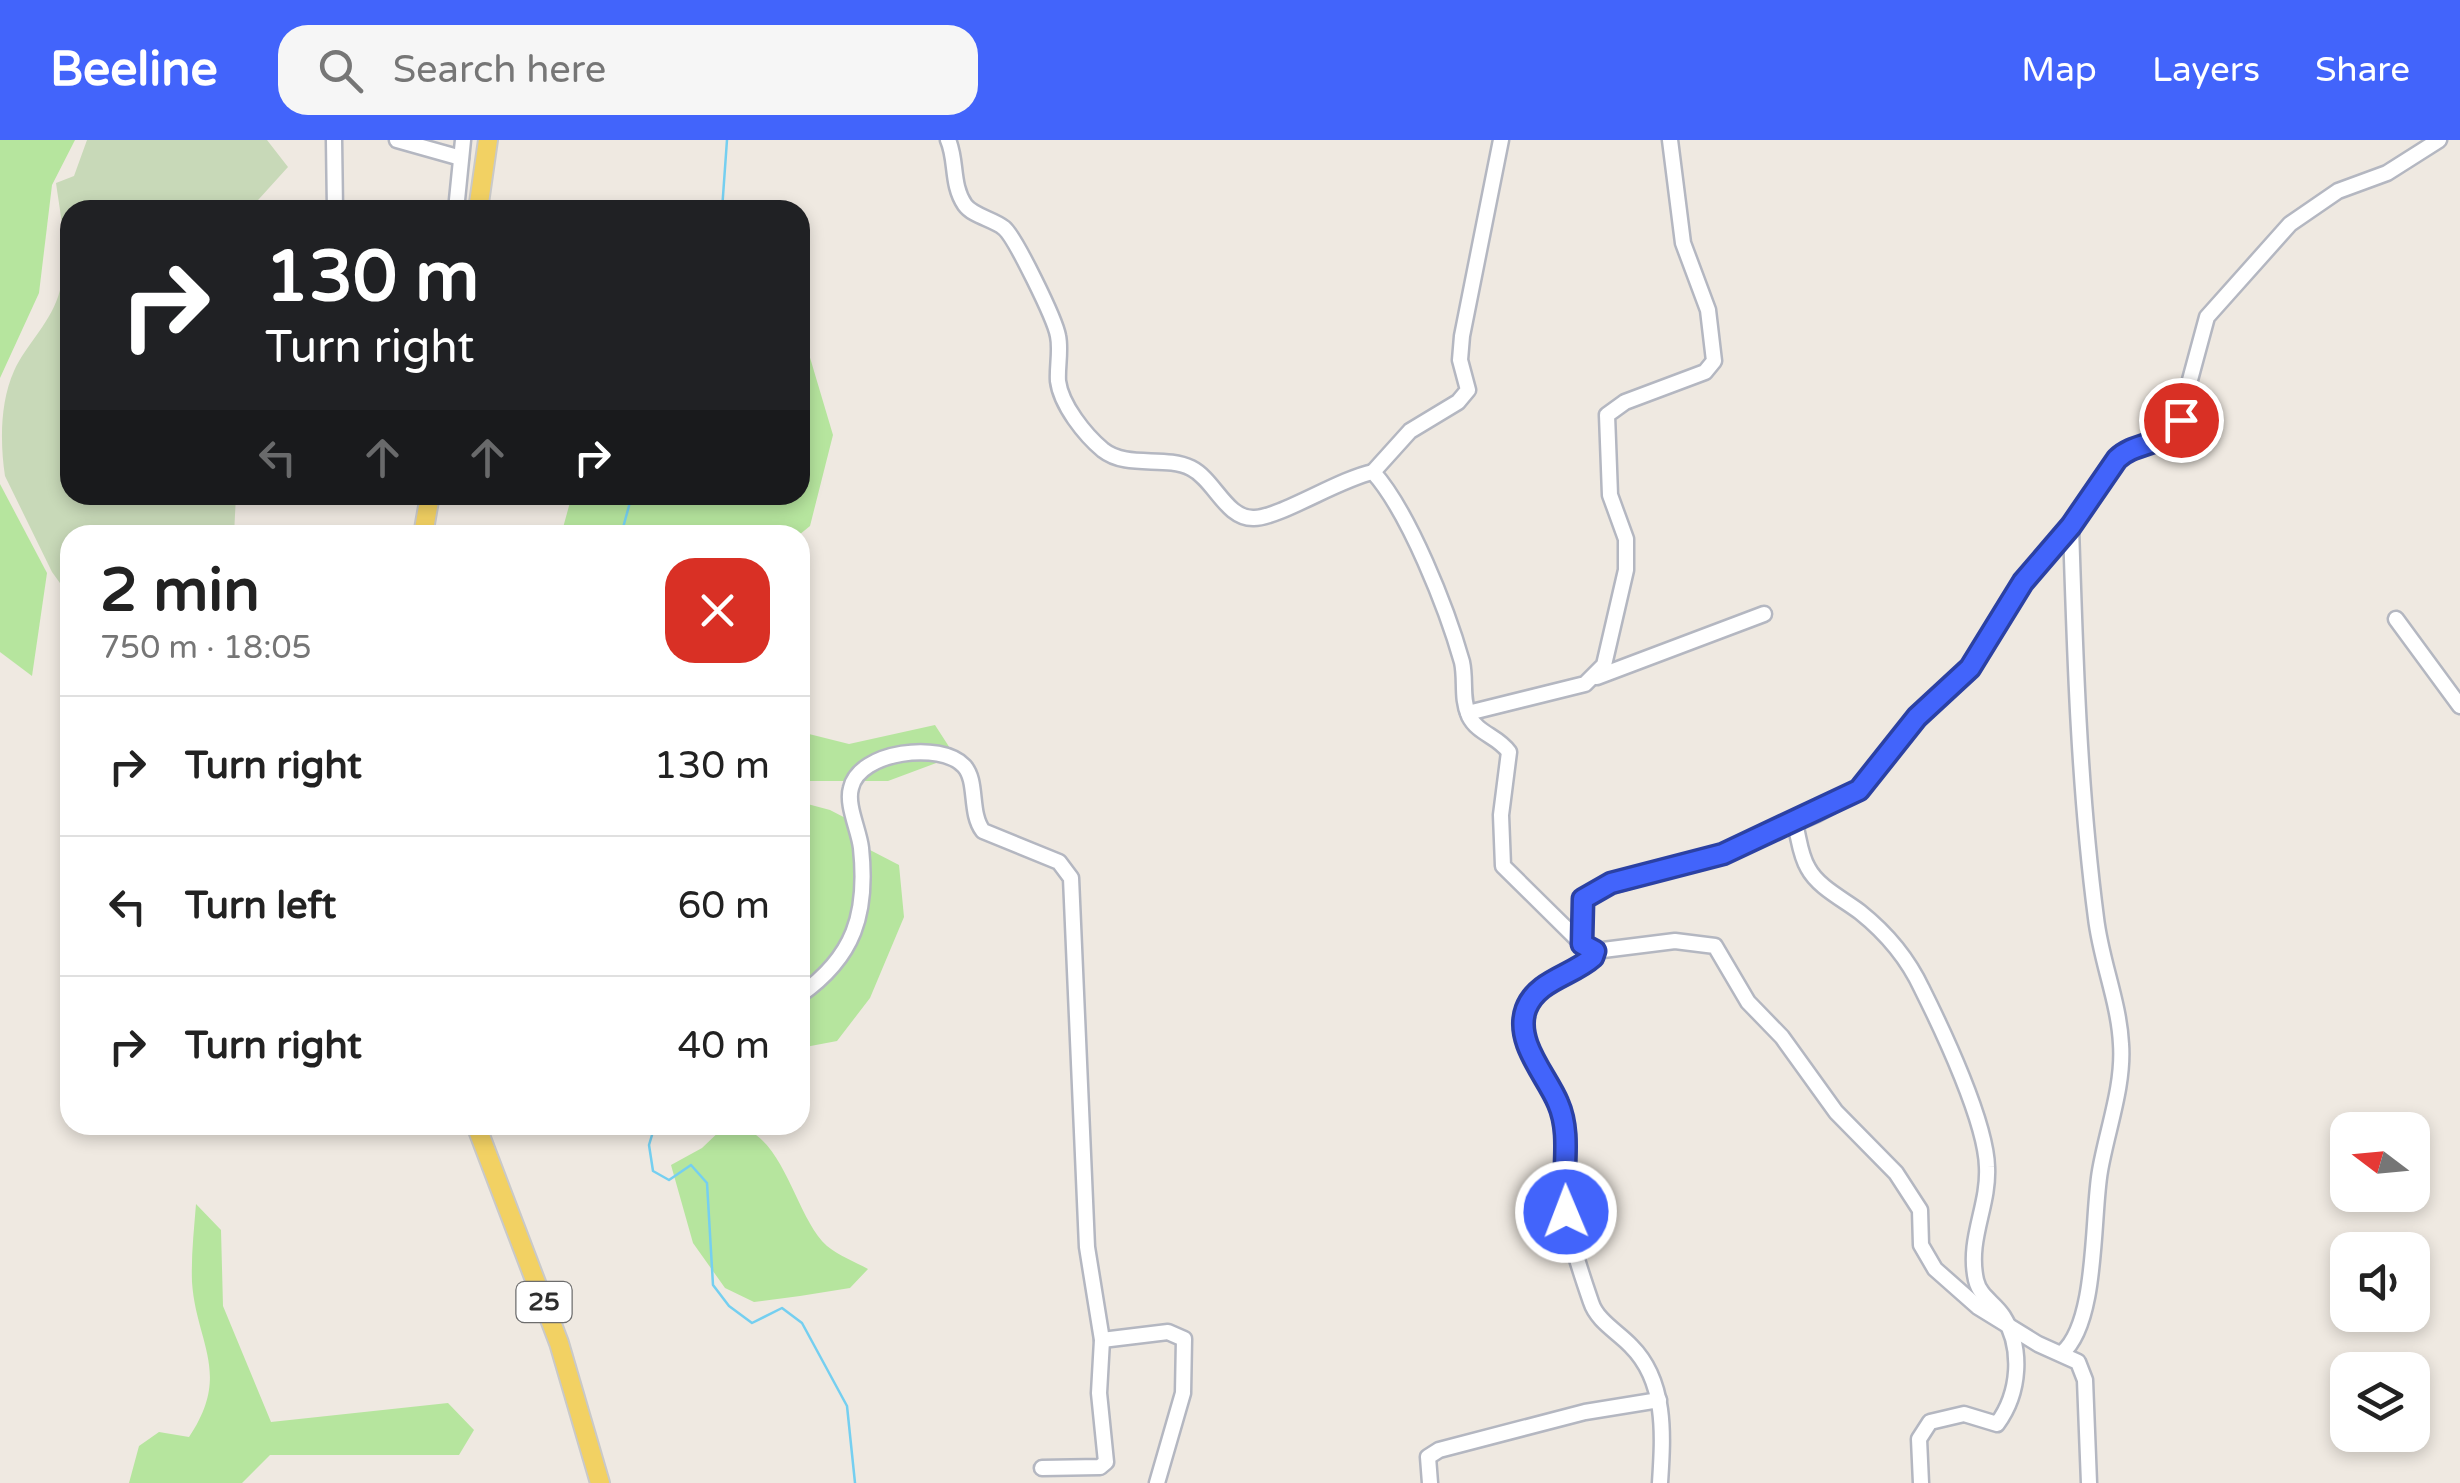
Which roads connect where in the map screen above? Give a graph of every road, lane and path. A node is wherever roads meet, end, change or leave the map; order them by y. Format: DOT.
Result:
graph roads {
  1 [pos="334,140"];
  2 [pos="396,140"];
  3 [pos="463,140"];
  4 [pos="488,140"];
  5 [pos="948,140"];
  6 [pos="1501,140"];
  7 [pos="1670,140"];
  8 [pos="2438,140"];
  9 [pos="461,158"];
  10 [pos="335,200"];
  11 [pos="457,200"];
  12 [pos="479,200"];
  13 [pos="1373,472"];
  14 [pos="2071,526"];
  15 [pos="1764,614"];
  16 [pos="2396,619"];
  17 [pos="1596,677"];
  18 [pos="2460,706"];
  19 [pos="1468,714"];
  20 [pos="1795,824"];
  21 [pos="1589,948"];
  22 [pos="810,988"];
  23 [pos="480,1135"];
  24 [pos="2005,1320"];
  25 [pos="1102,1340"];
  26 [pos="2062,1353"];
  27 [pos="1659,1400"];
  28 [pos="1042,1468"];
  29 [pos="600,1483"];
  30 [pos="1156,1483"];
  31 [pos="1430,1483"];
  32 [pos="1660,1483"];
  33 [pos="1921,1483"];
  34 [pos="2089,1483"];
  1 -- 10 [label="street"];
  2 -- 9 [label="street"];
  3 -- 9 [label="street"];
  4 -- 12 [label="main road"];
  5 -- 13 [label="street"];
  6 -- 13 [label="street"];
  7 -- 17 [label="street"];
  8 -- 14 [label="street"];
  9 -- 11 [label="street"];
  13 -- 19 [label="street"];
  14 -- 20 [label="street"];
  14 -- 26 [label="street"];
  15 -- 17 [label="street"];
  16 -- 18 [label="street"];
  17 -- 19 [label="street"];
  19 -- 21 [label="street"];
  20 -- 21 [label="street"];
  20 -- 24 [label="street"];
  21 -- 24 [label="street"];
  21 -- 27 [label="street"];
  22 -- 25 [label="street"];
  23 -- 29 [label="main road, 25"];
  24 -- 26 [label="street"];
  24 -- 33 [label="street"];
  25 -- 28 [label="street"];
  25 -- 30 [label="street"];
  26 -- 34 [label="street"];
  27 -- 31 [label="street"];
  27 -- 32 [label="street"];
}
